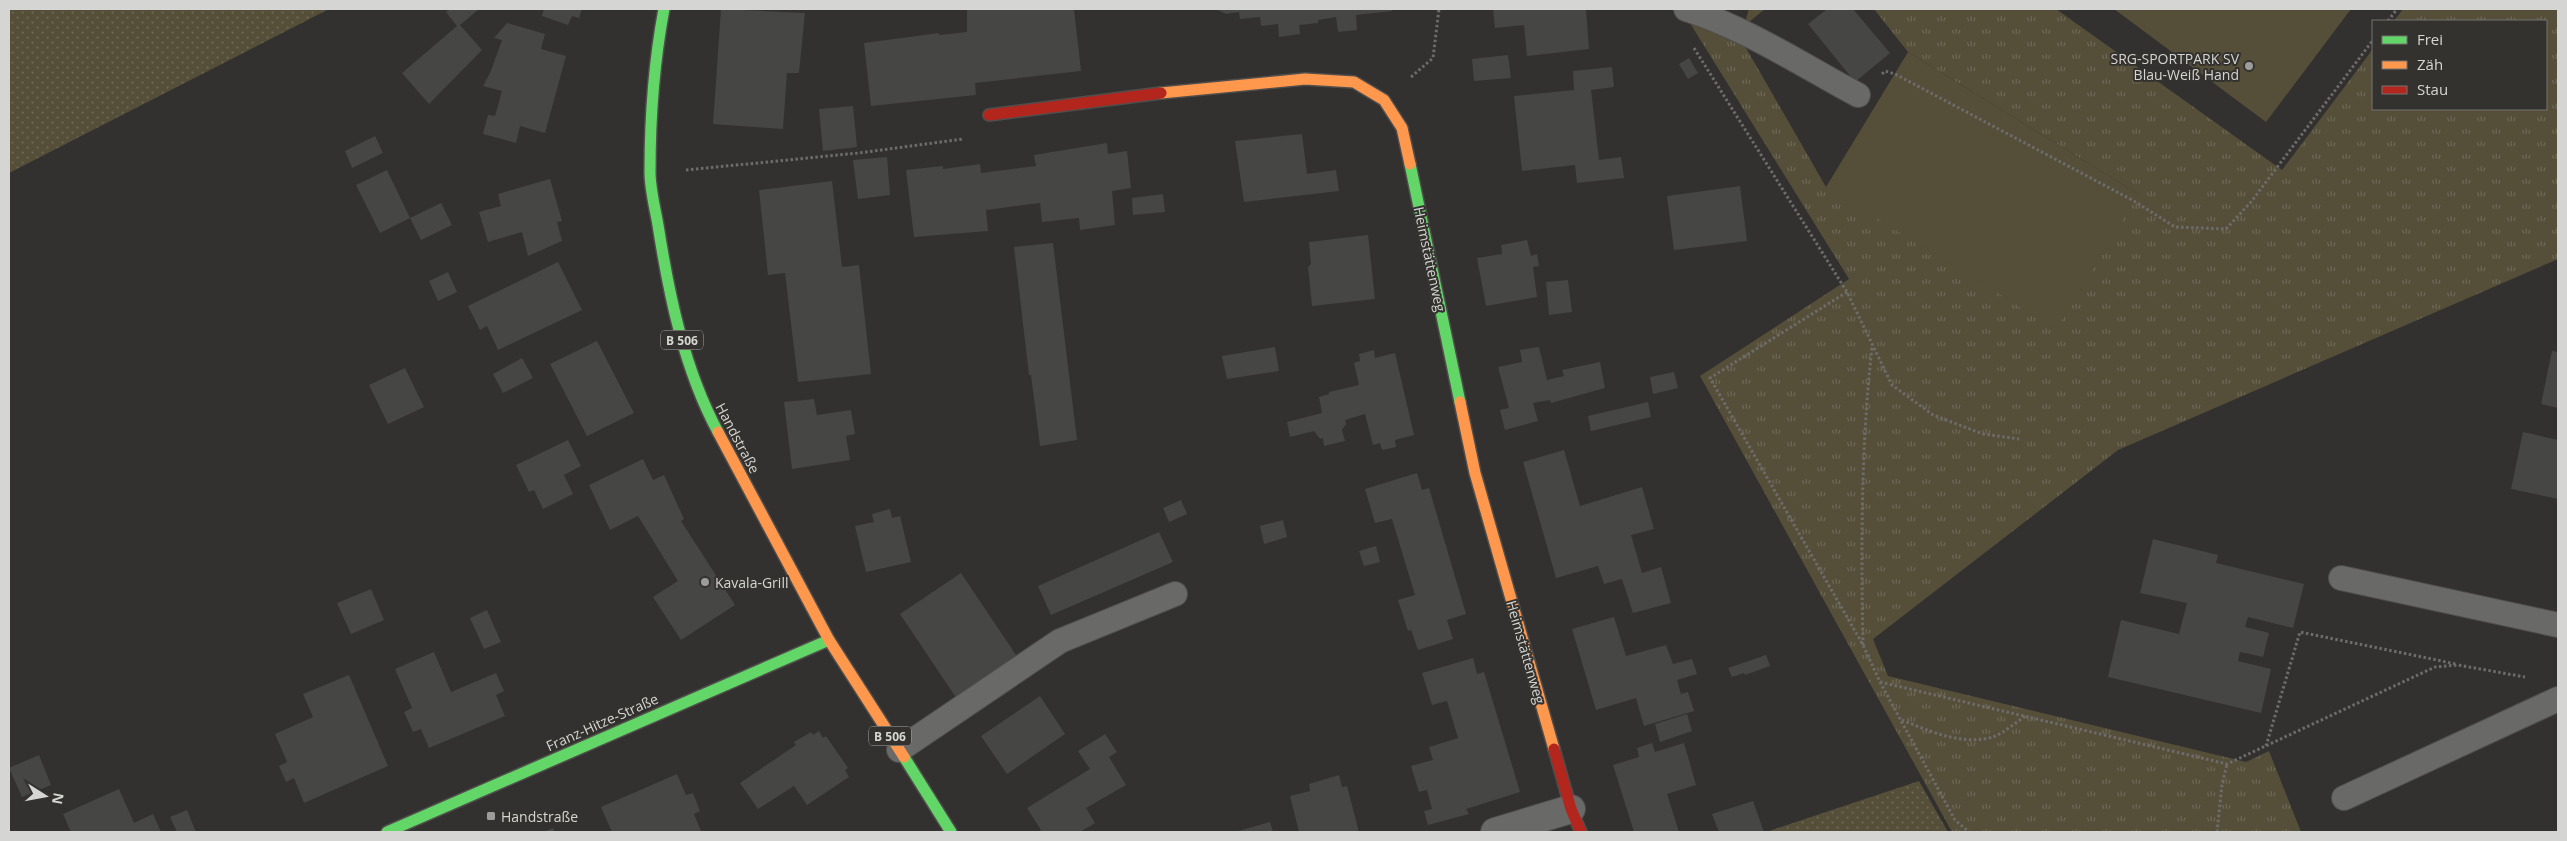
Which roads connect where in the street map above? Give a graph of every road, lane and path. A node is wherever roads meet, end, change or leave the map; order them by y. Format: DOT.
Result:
graph roads {
  1 [pos="664,9"];
  2 [pos="1439,9"];
  3 [pos="1686,9"];
  4 [pos="2397,9"];
  5 [pos="2389,20"];
  6 [pos="2372,41"];
  7 [pos="1690,42"];
  8 [pos="1895,74"];
  9 [pos="1858,95"];
  10 [pos="1384,100"];
  11 [pos="990,115"];
  12 [pos="650,174"];
  13 [pos="1847,292"];
  14 [pos="1872,347"];
  15 [pos="2019,439"];
  16 [pos="2341,578"];
  17 [pos="1175,594"];
  18 [pos="2558,625"];
  19 [pos="829,640"];
  20 [pos="1863,646"];
  21 [pos="2458,665"];
  22 [pos="2533,679"];
  23 [pos="1880,682"];
  24 [pos="2558,699"];
  25 [pos="2026,716"];
  26 [pos="1901,720"];
  27 [pos="2266,747"];
  28 [pos="899,750"];
  29 [pos="2227,764"];
  30 [pos="2344,798"];
  31 [pos="1576,821"];
  32 [pos="387,832"];
  33 [pos="951,832"];
  34 [pos="1495,832"];
  35 [pos="1969,832"];
  36 [pos="2217,832"];
  1 -- 12 [label="street, Handstraße / B 506"];
  2 -- 10 [label="path"];
  3 -- 9 [label="lane"];
  4 -- 5 [label="path"];
  6 -- 8 [label="path"];
  7 -- 13 [label="path"];
  10 -- 11 [label="street, Heimstättenweg"];
  10 -- 31 [label="street, Heimstättenweg"];
  11 -- 12 [label="path"];
  12 -- 19 [label="street, Handstraße / B 506"];
  13 -- 14 [label="path"];
  13 -- 20 [label="path"];
  14 -- 15 [label="path"];
  14 -- 20 [label="path"];
  16 -- 18 [label="lane"];
  17 -- 28 [label="lane"];
  19 -- 28 [label="street, Handstraße / B 506"];
  19 -- 32 [label="street, Franz-Hitze-Straße"];
  20 -- 23 [label="path"];
  21 -- 22 [label="path"];
  21 -- 27 [label="path"];
  21 -- 27 [label="path"];
  23 -- 25 [label="path"];
  23 -- 26 [label="path"];
  24 -- 30 [label="lane"];
  25 -- 26 [label="path"];
  25 -- 29 [label="path"];
  26 -- 35 [label="path"];
  27 -- 29 [label="path"];
  28 -- 33 [label="street, Handstraße / B 506"];
  29 -- 36 [label="path"];
  31 -- 34 [label="street, Heimstättenweg"];
}
